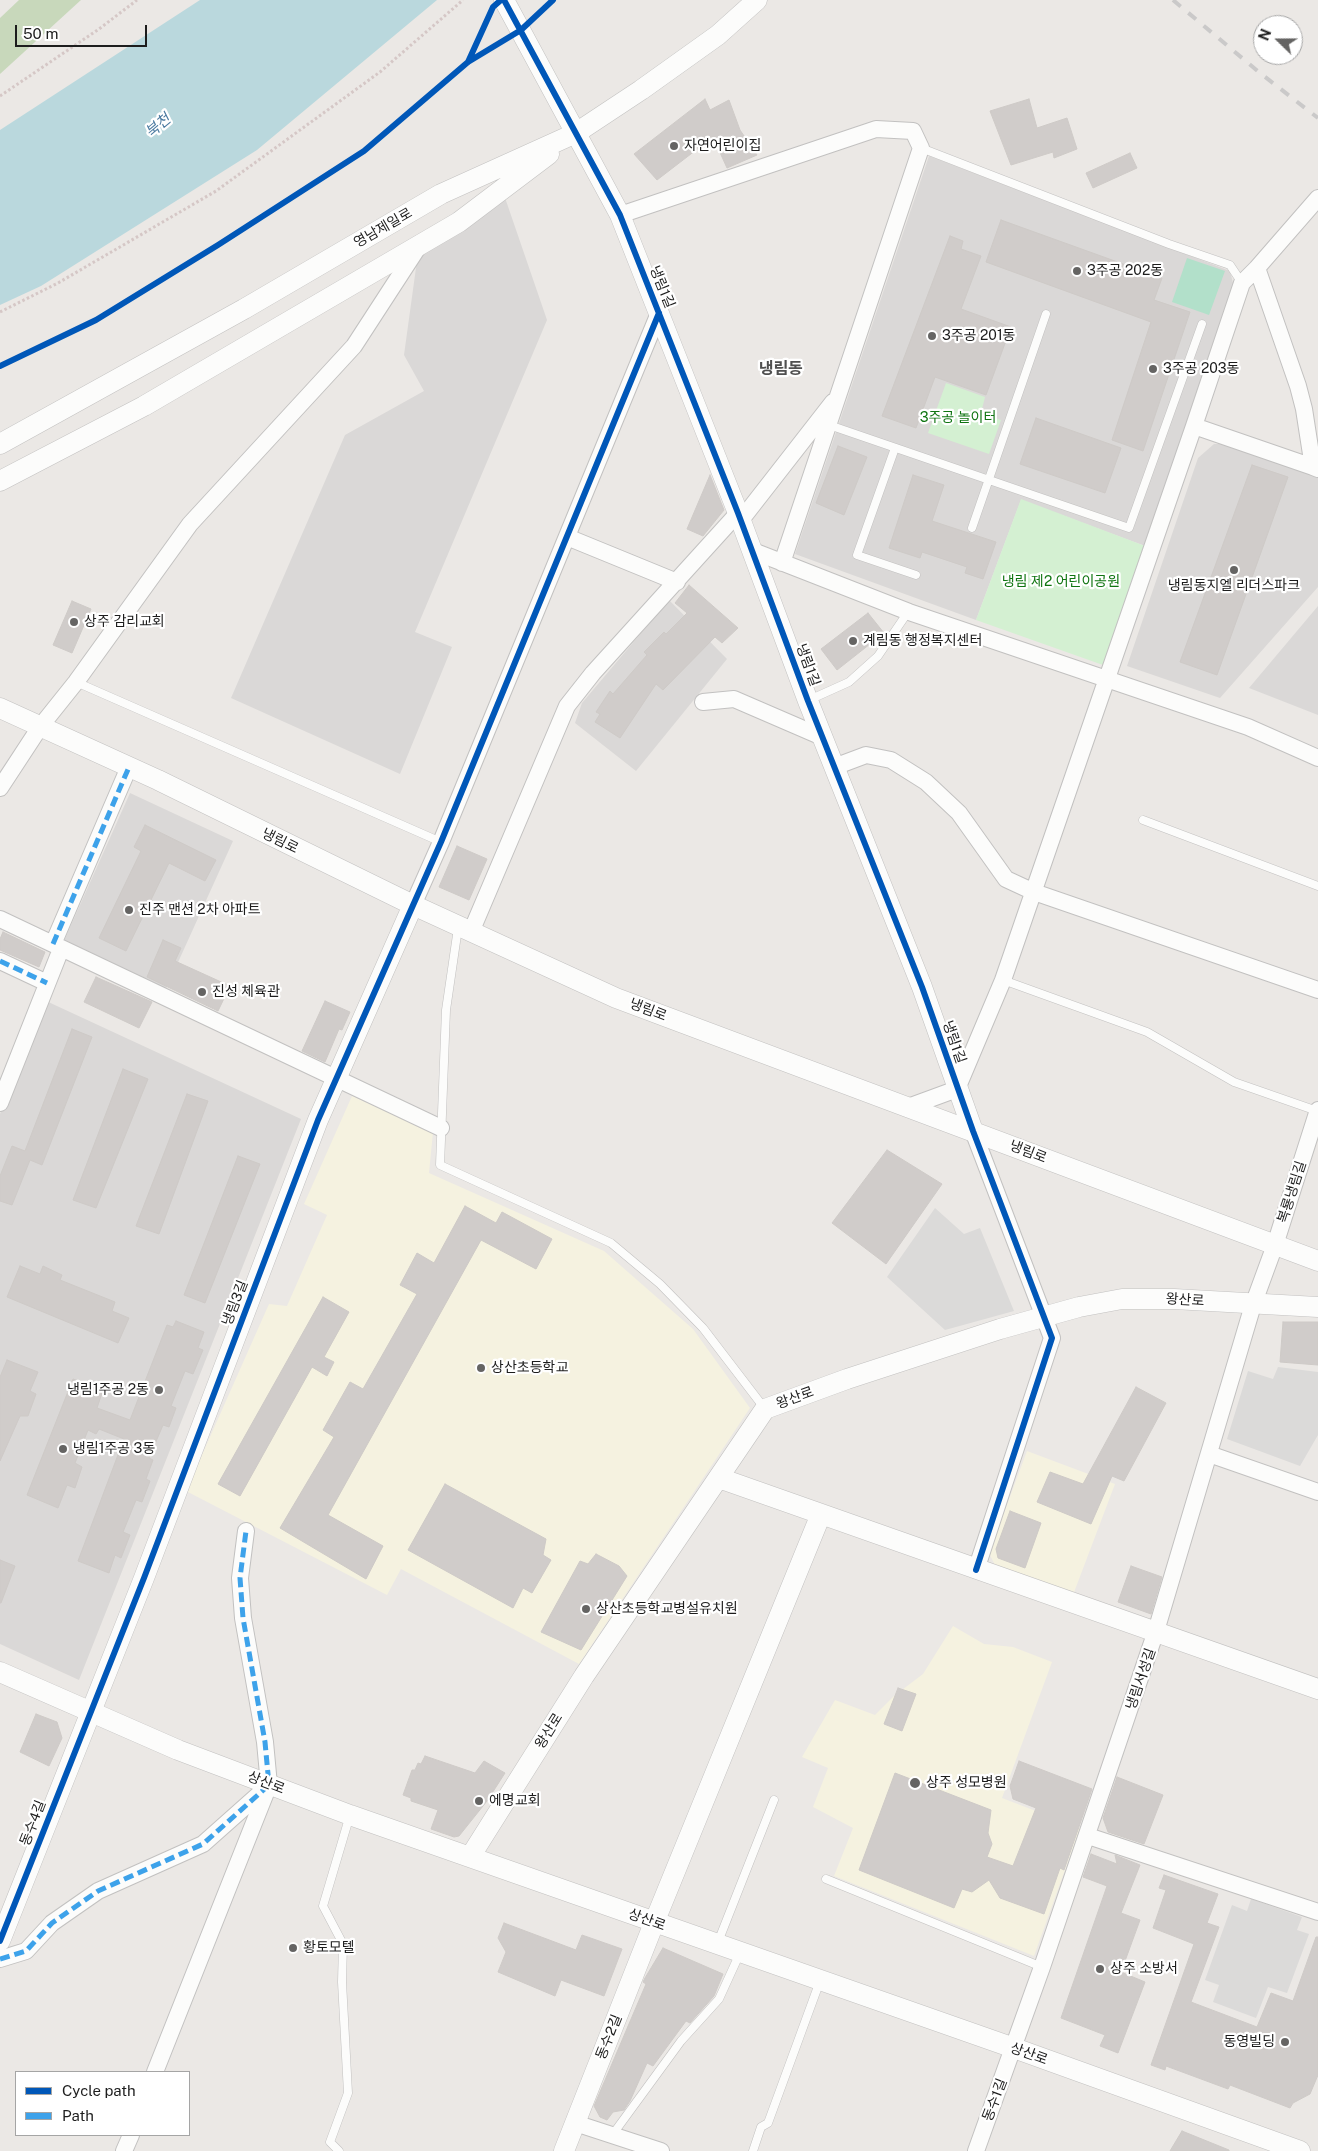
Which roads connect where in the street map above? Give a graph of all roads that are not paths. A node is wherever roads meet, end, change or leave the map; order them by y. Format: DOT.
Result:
graph roads {
  1 [pos="757,0"];
  2 [pos="508,7"];
  3 [pos="576,133"];
  4 [pos="921,148"];
  5 [pos="1318,198"];
  6 [pos="620,215"];
  7 [pos="419,246"];
  8 [pos="1257,268"];
  9 [pos="1242,283"];
  10 [pos="659,313"];
  11 [pos="1046,314"];
  12 [pos="1202,324"];
  13 [pos="839,395"];
  14 [pos="829,425"];
  15 [pos="1194,426"];
  16 [pos="0,444"];
  17 [pos="895,448"];
  18 [pos="1315,468"];
  19 [pos="0,481"];
  20 [pos="987,481"];
  21 [pos="740,516"];
  22 [pos="972,528"];
  23 [pos="567,537"];
  24 [pos="753,551"];
  25 [pos="782,563"];
  26 [pos="916,575"];
  27 [pos="677,582"];
  28 [pos="909,612"];
  29 [pos="1106,680"];
  30 [pos="76,682"];
  31 [pos="808,701"];
  32 [pos="703,702"];
  33 [pos="0,708"];
  34 [pos="40,727"];
  35 [pos="822,737"];
  36 [pos="1318,758"];
  37 [pos="129,767"];
  38 [pos="834,767"];
  39 [pos="0,788"];
  40 [pos="1143,820"];
  41 [pos="441,842"];
  42 [pos="1318,886"];
  43 [pos="1034,892"];
  44 [pos="413,905"];
  45 [pos="0,919"];
  46 [pos="464,929"];
  47 [pos="57,946"];
  48 [pos="0,961"];
  49 [pos="1003,980"];
  50 [pos="48,983"];
  51 [pos="1318,990"];
  52 [pos="336,1079"];
  53 [pos="958,1088"];
  54 [pos="0,1103"];
  55 [pos="908,1107"];
  56 [pos="1318,1110"];
  57 [pos="441,1128"];
  58 [pos="973,1131"];
  59 [pos="1275,1245"];
  60 [pos="1318,1261"];
  61 [pos="1253,1304"];
  62 [pos="1318,1307"];
  63 [pos="1042,1318"];
  64 [pos="765,1409"];
  65 [pos="1209,1454"];
  66 [pos="719,1478"];
  67 [pos="1318,1492"];
  68 [pos="821,1514"];
  69 [pos="246,1531"];
  70 [pos="976,1570"];
  71 [pos="1156,1632"];
  72 [pos="0,1672"];
  73 [pos="1318,1689"];
  74 [pos="89,1713"];
  75 [pos="270,1785"];
  76 [pos="774,1800"];
  77 [pos="350,1816"];
  78 [pos="1088,1836"];
  79 [pos="470,1857"];
  80 [pos="826,1879"];
  81 [pos="1318,1912"];
  82 [pos="6,1914"];
  83 [pos="654,1922"];
  84 [pos="0,1941"];
  85 [pos="717,1945"];
  86 [pos="740,1953"];
  87 [pos="0,1959"];
  88 [pos="1042,1967"];
  89 [pos="820,1981"];
  90 [pos="1014,2048"];
  91 [pos="155,2071"];
  92 [pos="575,2123"];
  93 [pos="613,2134"];
  94 [pos="130,2136"];
  95 [pos="124,2151"];
  96 [pos="339,2151"];
  97 [pos="564,2151"];
  98 [pos="661,2151"];
  99 [pos="753,2151"];
  100 [pos="976,2151"];
  101 [pos="1300,2151"];
  1 -- 3 [label="street, 영남제일로"];
  2 -- 3 [label="street, 냉림1길"];
  3 -- 6 [label="street, 냉림1길"];
  3 -- 7 [label="street"];
  3 -- 16 [label="street, 영남제일로"];
  4 -- 6 [label="street"];
  4 -- 9 [label="lane"];
  4 -- 13 [label="street"];
  5 -- 8 [label="street"];
  6 -- 10 [label="street, 냉림1길"];
  7 -- 19 [label="street"];
  7 -- 30 [label="street"];
  8 -- 9 [label="street"];
  8 -- 18 [label="street"];
  9 -- 15 [label="street"];
  10 -- 21 [label="street, 냉림1길"];
  10 -- 23 [label="street"];
  11 -- 20 [label="lane"];
  12 -- 20 [label="lane"];
  13 -- 14 [label="street"];
  13 -- 21 [label="street"];
  14 -- 17 [label="lane"];
  14 -- 25 [label="street"];
  15 -- 18 [label="street"];
  15 -- 29 [label="street"];
  17 -- 20 [label="lane"];
  17 -- 26 [label="lane"];
  20 -- 22 [label="lane"];
  21 -- 24 [label="street, 냉림1길"];
  21 -- 27 [label="street"];
  23 -- 27 [label="street"];
  23 -- 41 [label="street"];
  24 -- 25 [label="street"];
  24 -- 31 [label="street, 냉림1길"];
  25 -- 28 [label="street"];
  27 -- 46 [label="street"];
  28 -- 29 [label="street"];
  28 -- 31 [label="lane"];
  29 -- 36 [label="street"];
  29 -- 43 [label="street"];
  30 -- 34 [label="street"];
  30 -- 41 [label="lane"];
  31 -- 35 [label="street, 냉림1길"];
  32 -- 35 [label="street"];
  33 -- 34 [label="street, 냉림로"];
  34 -- 37 [label="street, 냉림로"];
  34 -- 39 [label="street"];
  35 -- 38 [label="street, 냉림1길"];
  37 -- 44 [label="street, 냉림로"];
  37 -- 47 [label="street"];
  38 -- 43 [label="street"];
  38 -- 53 [label="street, 냉림1길"];
  40 -- 42 [label="lane"];
  41 -- 44 [label="street"];
  43 -- 49 [label="street"];
  43 -- 51 [label="street"];
  44 -- 46 [label="street, 냉림로"];
  44 -- 52 [label="street, 냉림3길"];
  45 -- 47 [label="street"];
  46 -- 55 [label="street, 냉림로"];
  46 -- 57 [label="lane"];
  47 -- 50 [label="street"];
  47 -- 52 [label="street"];
  48 -- 50 [label="street"];
  49 -- 53 [label="street"];
  49 -- 56 [label="lane"];
  50 -- 54 [label="street"];
  52 -- 57 [label="street"];
  52 -- 74 [label="street, 냉림3길"];
  53 -- 55 [label="street"];
  53 -- 58 [label="street, 냉림1길"];
  55 -- 58 [label="street, 냉림로"];
  56 -- 59 [label="street, 복룡냉림길"];
  57 -- 64 [label="lane"];
  58 -- 59 [label="street, 냉림로"];
  58 -- 63 [label="street, 냉림1길"];
  59 -- 60 [label="street, 냉림로"];
  59 -- 61 [label="street, 복룡냉림길"];
  61 -- 62 [label="street, 왕산로"];
  61 -- 63 [label="street, 왕산로"];
  61 -- 65 [label="street, 냉림서성길"];
  63 -- 64 [label="street, 왕산로"];
  63 -- 70 [label="street, 냉림1길"];
  64 -- 66 [label="street, 왕산로"];
  65 -- 67 [label="street"];
  65 -- 71 [label="street, 냉림서성길"];
  66 -- 68 [label="street"];
  66 -- 79 [label="street, 왕산로"];
  68 -- 70 [label="street"];
  68 -- 83 [label="street, 동수2길"];
  69 -- 75 [label="street"];
  70 -- 71 [label="street"];
  71 -- 73 [label="street"];
  71 -- 78 [label="street, 냉림서성길"];
  72 -- 74 [label="street, 상산로"];
  74 -- 75 [label="street, 상산로"];
  74 -- 82 [label="street, 동수4길"];
  75 -- 77 [label="street, 상산로"];
  75 -- 87 [label="street"];
  75 -- 91 [label="street"];
  76 -- 85 [label="lane"];
  77 -- 79 [label="street, 상산로"];
  77 -- 96 [label="lane"];
  78 -- 81 [label="street"];
  78 -- 88 [label="street, 냉림서성길"];
  79 -- 83 [label="street, 상산로"];
  80 -- 88 [label="lane"];
  82 -- 84 [label="street, 동수4길"];
  83 -- 85 [label="street, 상산로"];
  83 -- 92 [label="street, 동수2길"];
  85 -- 86 [label="street, 상산로"];
  86 -- 89 [label="street, 상산로"];
  86 -- 93 [label="lane"];
  88 -- 90 [label="street, 냉림서성길"];
  89 -- 90 [label="street, 상산로"];
  89 -- 99 [label="lane"];
  90 -- 100 [label="street, 동수1길"];
  90 -- 101 [label="street, 상산로"];
  92 -- 93 [label="street"];
  92 -- 97 [label="street, 동수2길"];
  93 -- 98 [label="street"];
  94 -- 95 [label="street"];
}
